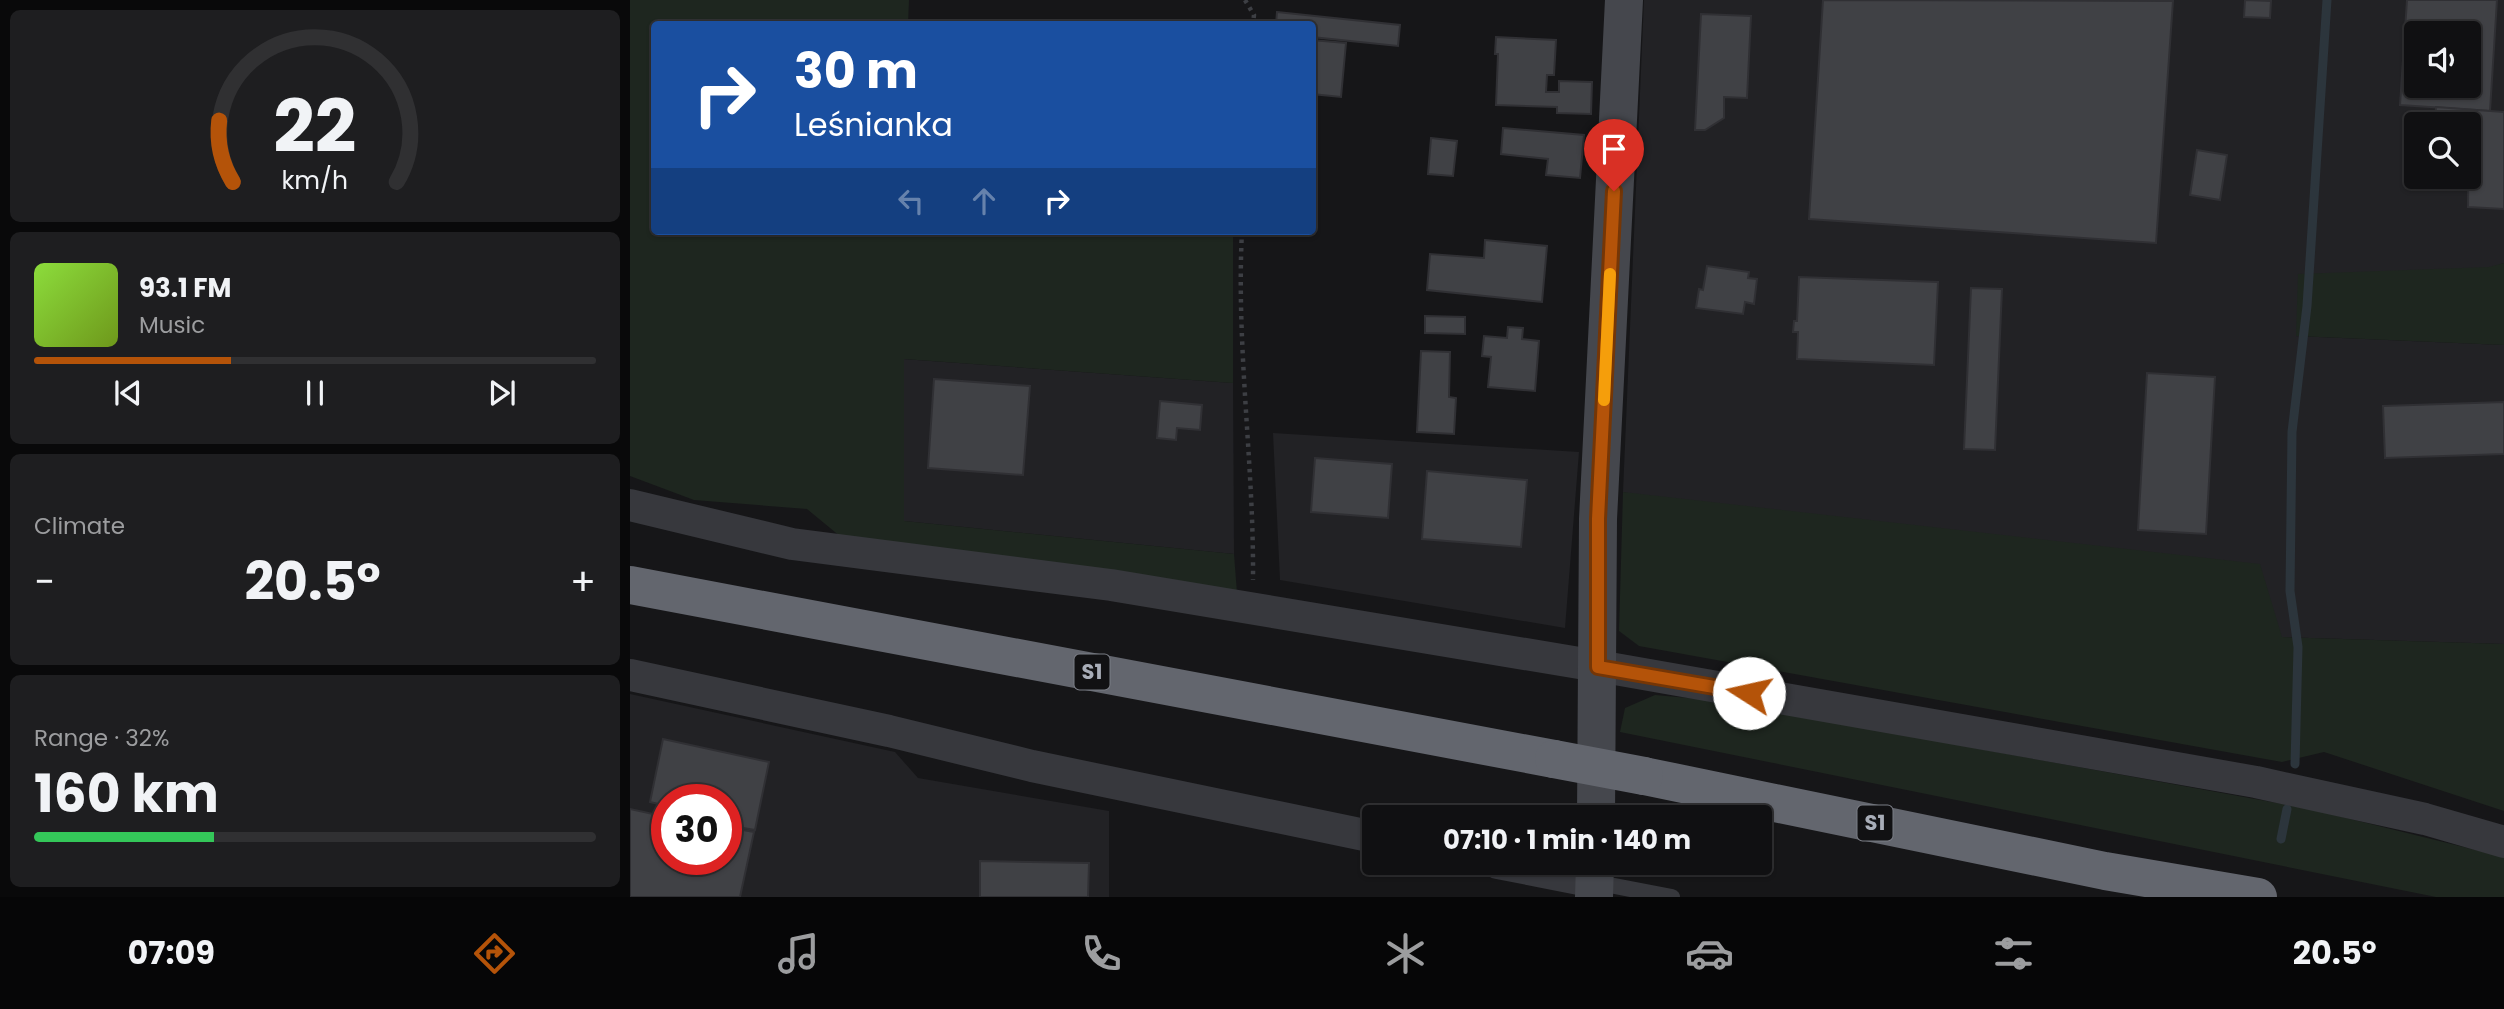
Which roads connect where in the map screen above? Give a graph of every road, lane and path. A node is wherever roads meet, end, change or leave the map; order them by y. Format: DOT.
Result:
graph roads {
  1 [pos="1245,0"];
  2 [pos="1624,0"];
  3 [pos="1253,21"];
  4 [pos="1242,235"];
  5 [pos="630,505"];
  6 [pos="630,585"];
  7 [pos="1252,610"];
  8 [pos="1598,667"];
  9 [pos="630,675"];
  10 [pos="1596,805"];
  11 [pos="1362,835"];
  12 [pos="2504,842"];
  13 [pos="2105,871"];
  14 [pos="1562,875"];
  15 [pos="1594,881"];
  16 [pos="1672,897"];
  17 [pos="2199,897"];
  18 [pos="2258,897"];
  1 -- 3 [label="path"];
  2 -- 8 [label="street"];
  4 -- 7 [label="path"];
  5 -- 7 [label="street"];
  6 -- 13 [label="highway, S1, bridge"];
  7 -- 8 [label="street"];
  8 -- 10 [label="street"];
  8 -- 12 [label="street"];
  9 -- 11 [label="street"];
  13 -- 17 [label="highway, S1"];
  13 -- 18 [label="highway, S1"];
  14 -- 15 [label="street"];
  15 -- 16 [label="lane"];
}
